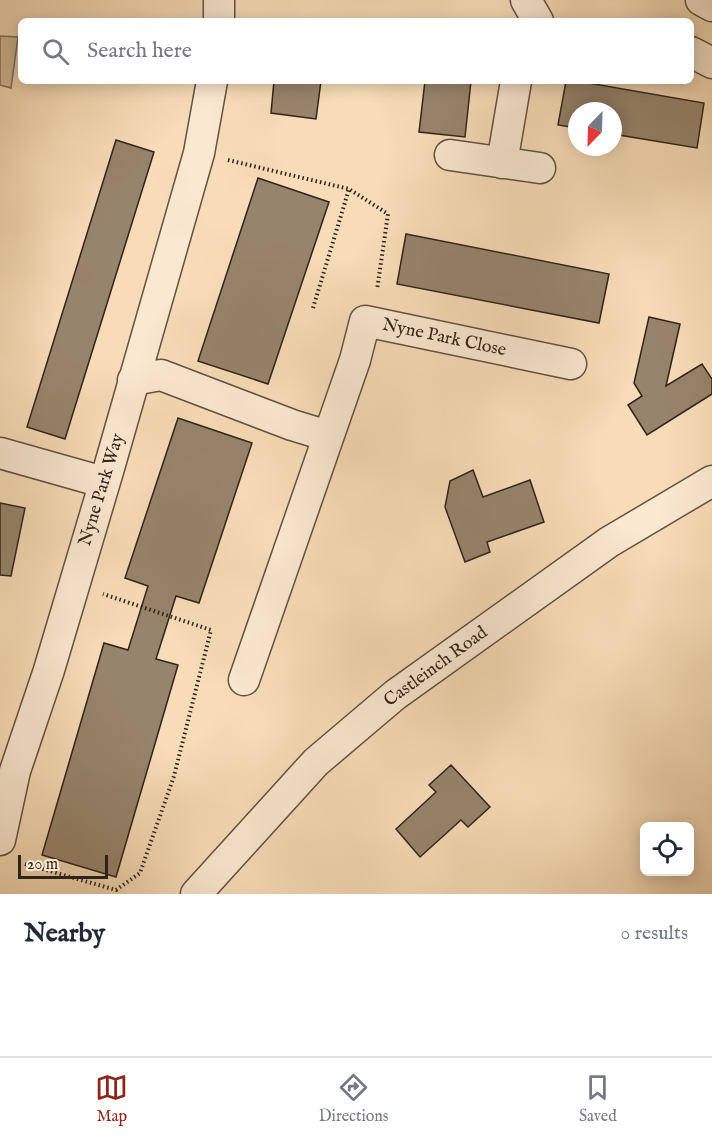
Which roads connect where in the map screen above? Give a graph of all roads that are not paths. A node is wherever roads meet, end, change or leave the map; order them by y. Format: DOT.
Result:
graph roads {
  1 [pos="219,0"];
  2 [pos="526,0"];
  3 [pos="701,0"];
  4 [pos="712,6"];
  5 [pos="219,18"];
  6 [pos="536,18"];
  7 [pos="694,54"];
  8 [pos="712,63"];
  9 [pos="211,84"];
  10 [pos="515,84"];
  11 [pos="450,155"];
  12 [pos="502,163"];
  13 [pos="540,168"];
  14 [pos="571,364"];
  15 [pos="133,380"];
  16 [pos="328,436"];
  17 [pos="0,453"];
  18 [pos="103,482"];
  19 [pos="712,482"];
  20 [pos="244,680"];
  21 [pos="7,769"];
  22 [pos="0,840"];
  23 [pos="196,894"];
  1 -- 5 [label="street"];
  2 -- 6 [label="street"];
  3 -- 4 [label="street"];
  7 -- 8 [label="street"];
  9 -- 15 [label="street, Nyne Park Way"];
  10 -- 12 [label="street"];
  11 -- 12 [label="street"];
  12 -- 13 [label="street"];
  14 -- 16 [label="street, Nyne Park Close"];
  15 -- 16 [label="street"];
  15 -- 18 [label="street, Nyne Park Way"];
  16 -- 20 [label="street, Nyne Park Close"];
  17 -- 18 [label="street"];
  18 -- 21 [label="street, Nyne Park Way"];
  19 -- 23 [label="street, Castleinch Road"];
  21 -- 22 [label="street, Nyne Park Way"];
}
